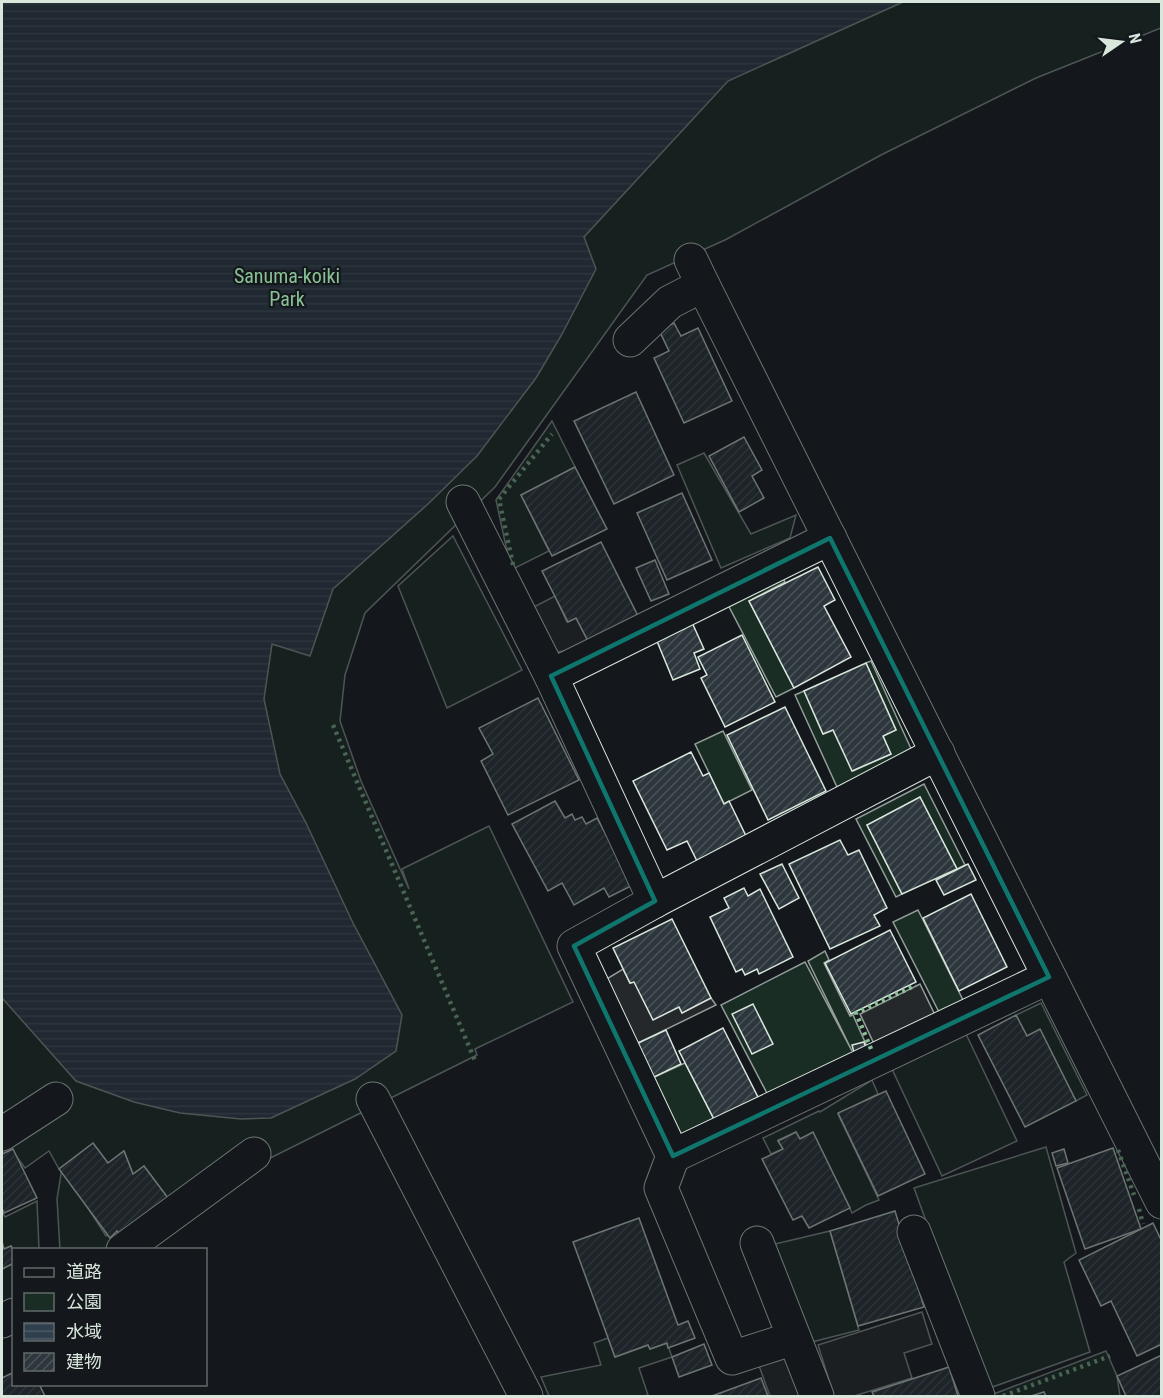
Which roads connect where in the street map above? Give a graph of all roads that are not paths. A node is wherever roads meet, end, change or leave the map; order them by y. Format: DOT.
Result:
graph roads {
  1 [pos="630,340"];
  2 [pos="463,502"];
  3 [pos="830,538"];
  4 [pos="551,676"];
  5 [pos="938,753"];
  6 [pos="655,901"];
  7 [pos="1049,977"];
  8 [pos="56,1099"];
  9 [pos="373,1099"];
  10 [pos="2,1134"];
  11 [pos="254,1154"];
  12 [pos="673,1156"];
  13 [pos="1161,1202"];
  14 [pos="914,1232"];
  15 [pos="757,1244"];
  16 [pos="126,1248"];
  17 [pos="794,1338"];
  18 [pos="526,1396"];
  19 [pos="817,1396"];
  20 [pos="978,1396"];
  1 -- 3 [label="street"];
  2 -- 4 [label="street"];
  3 -- 4 [label="street"];
  3 -- 5 [label="street"];
  4 -- 6 [label="street"];
  5 -- 6 [label="street"];
  5 -- 7 [label="street"];
  6 -- 12 [label="street"];
  7 -- 12 [label="street"];
  7 -- 13 [label="street"];
  8 -- 10 [label="street"];
  9 -- 18 [label="street"];
  11 -- 16 [label="street"];
  12 -- 17 [label="street"];
  14 -- 20 [label="street"];
  15 -- 17 [label="street"];
  17 -- 19 [label="street"];
}
